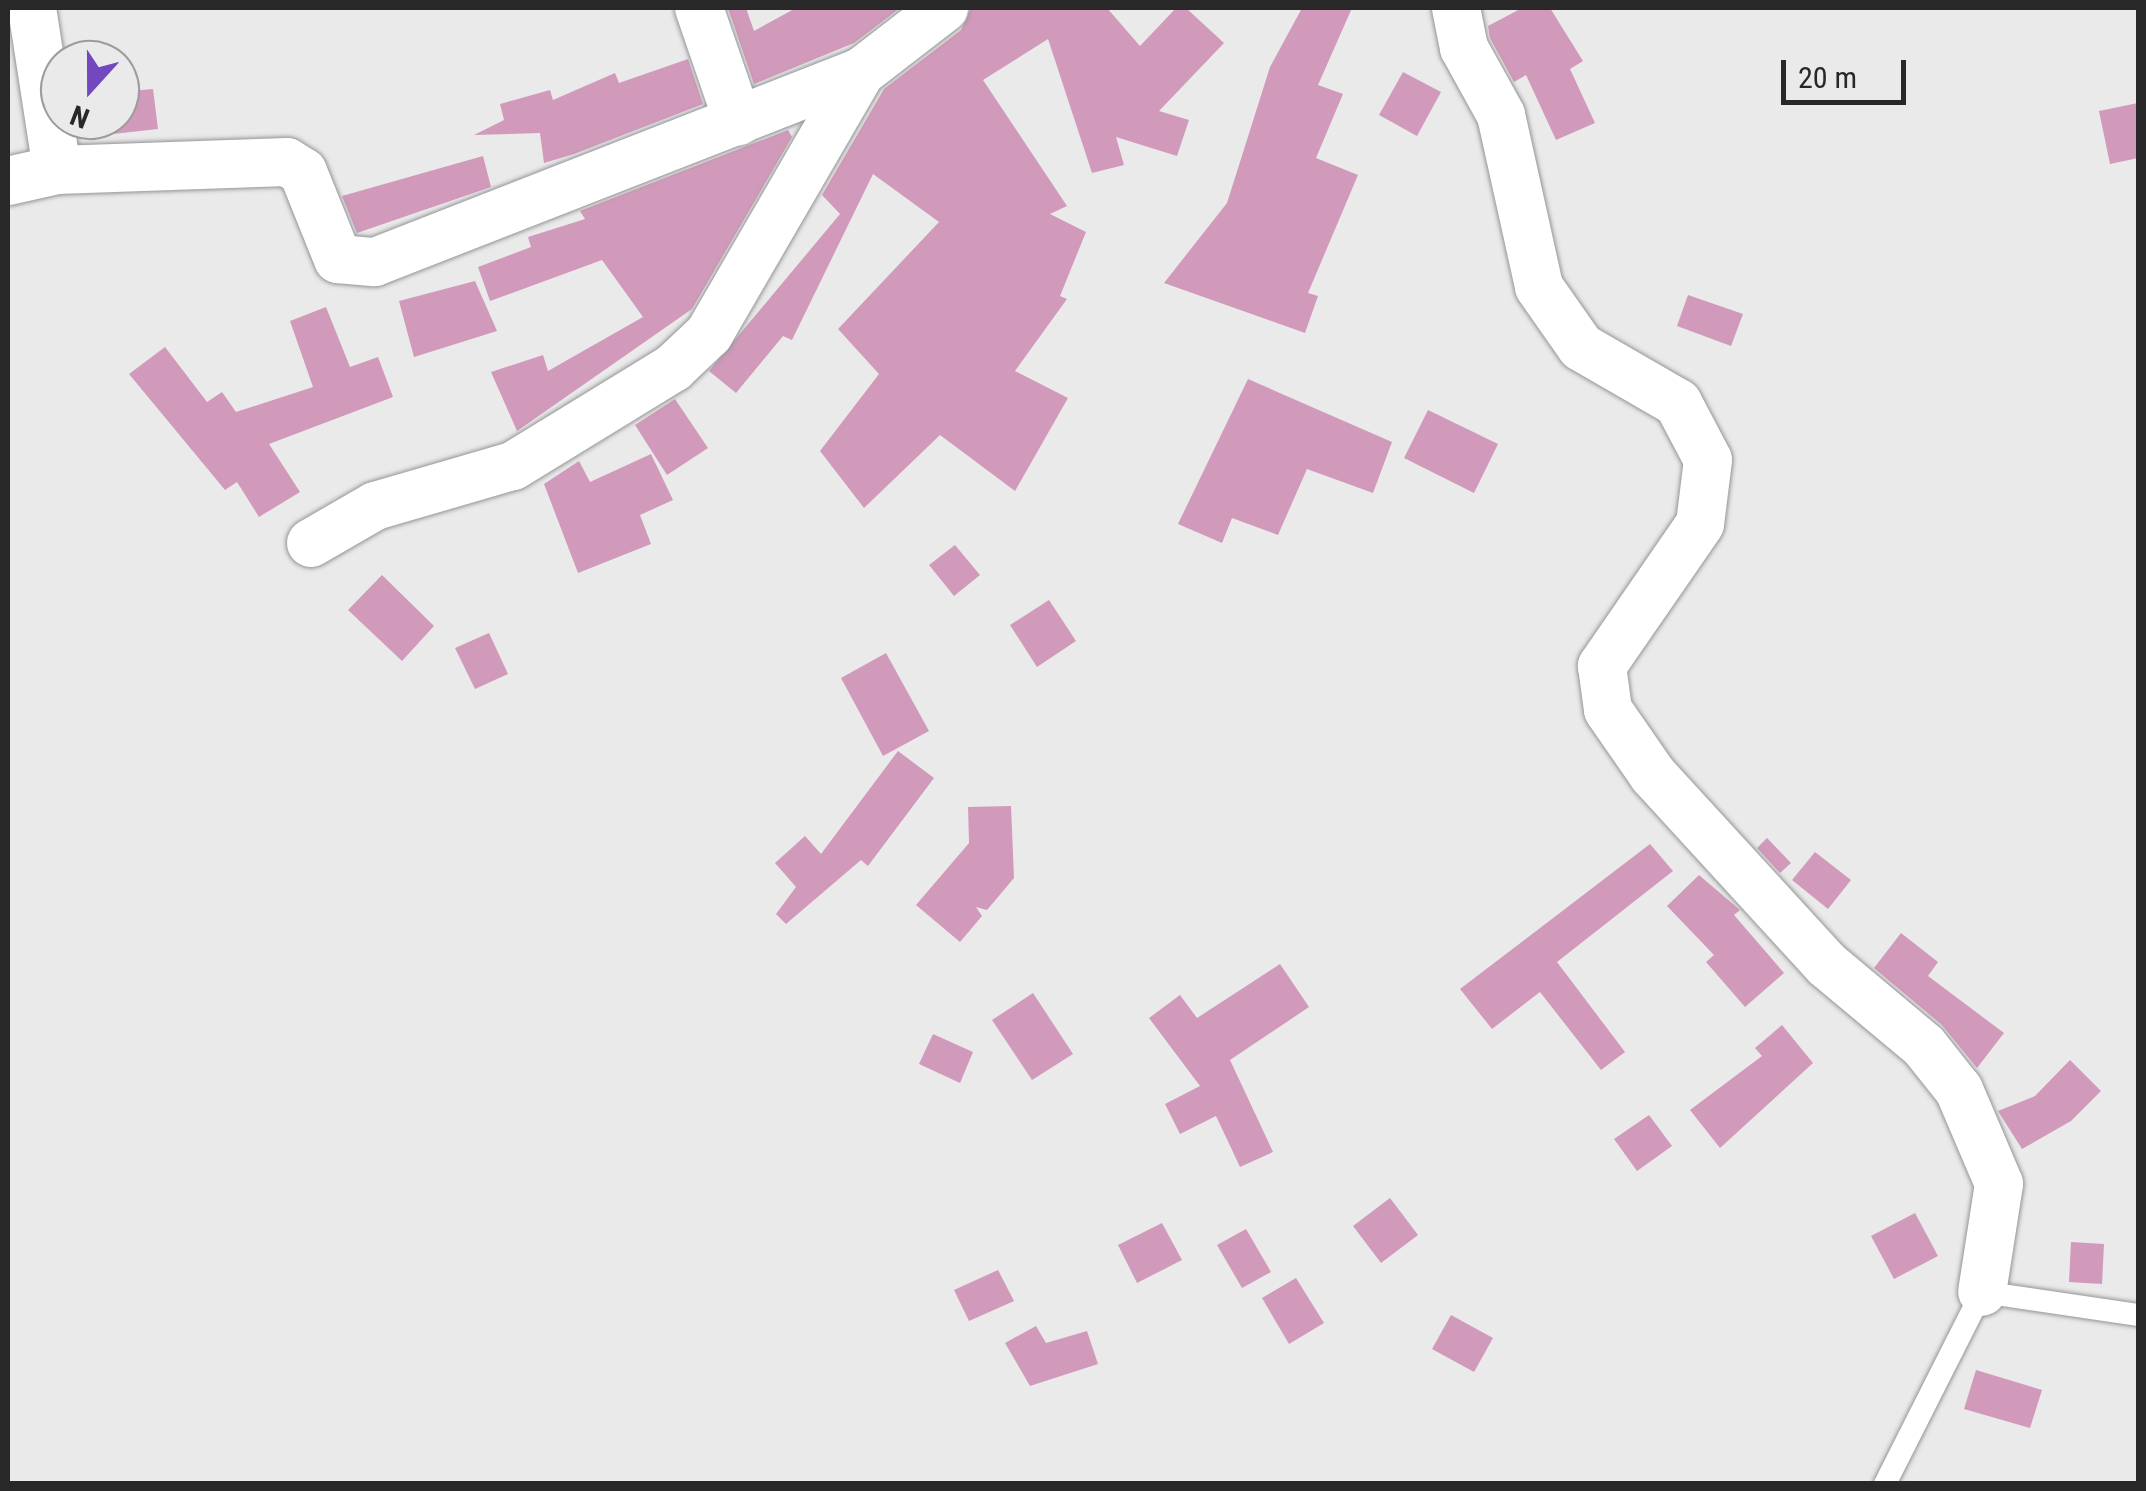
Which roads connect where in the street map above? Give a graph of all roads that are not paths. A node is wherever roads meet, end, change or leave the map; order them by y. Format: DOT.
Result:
graph roads {
  1 [pos="32,8"];
  2 [pos="699,8"];
  3 [pos="944,8"];
  4 [pos="1456,8"];
  5 [pos="861,72"];
  6 [pos="738,121"];
  7 [pos="57,170"];
  8 [pos="8,180"];
  9 [pos="311,543"];
  10 [pos="1982,1292"];
  11 [pos="2138,1315"];
  12 [pos="1886,1484"];
  1 -- 7 [label="street"];
  2 -- 6 [label="street"];
  3 -- 5 [label="street"];
  4 -- 10 [label="street"];
  5 -- 6 [label="street"];
  5 -- 9 [label="street"];
  6 -- 7 [label="street"];
  7 -- 8 [label="street"];
  10 -- 11 [label="lane"];
  10 -- 12 [label="lane"];
}
